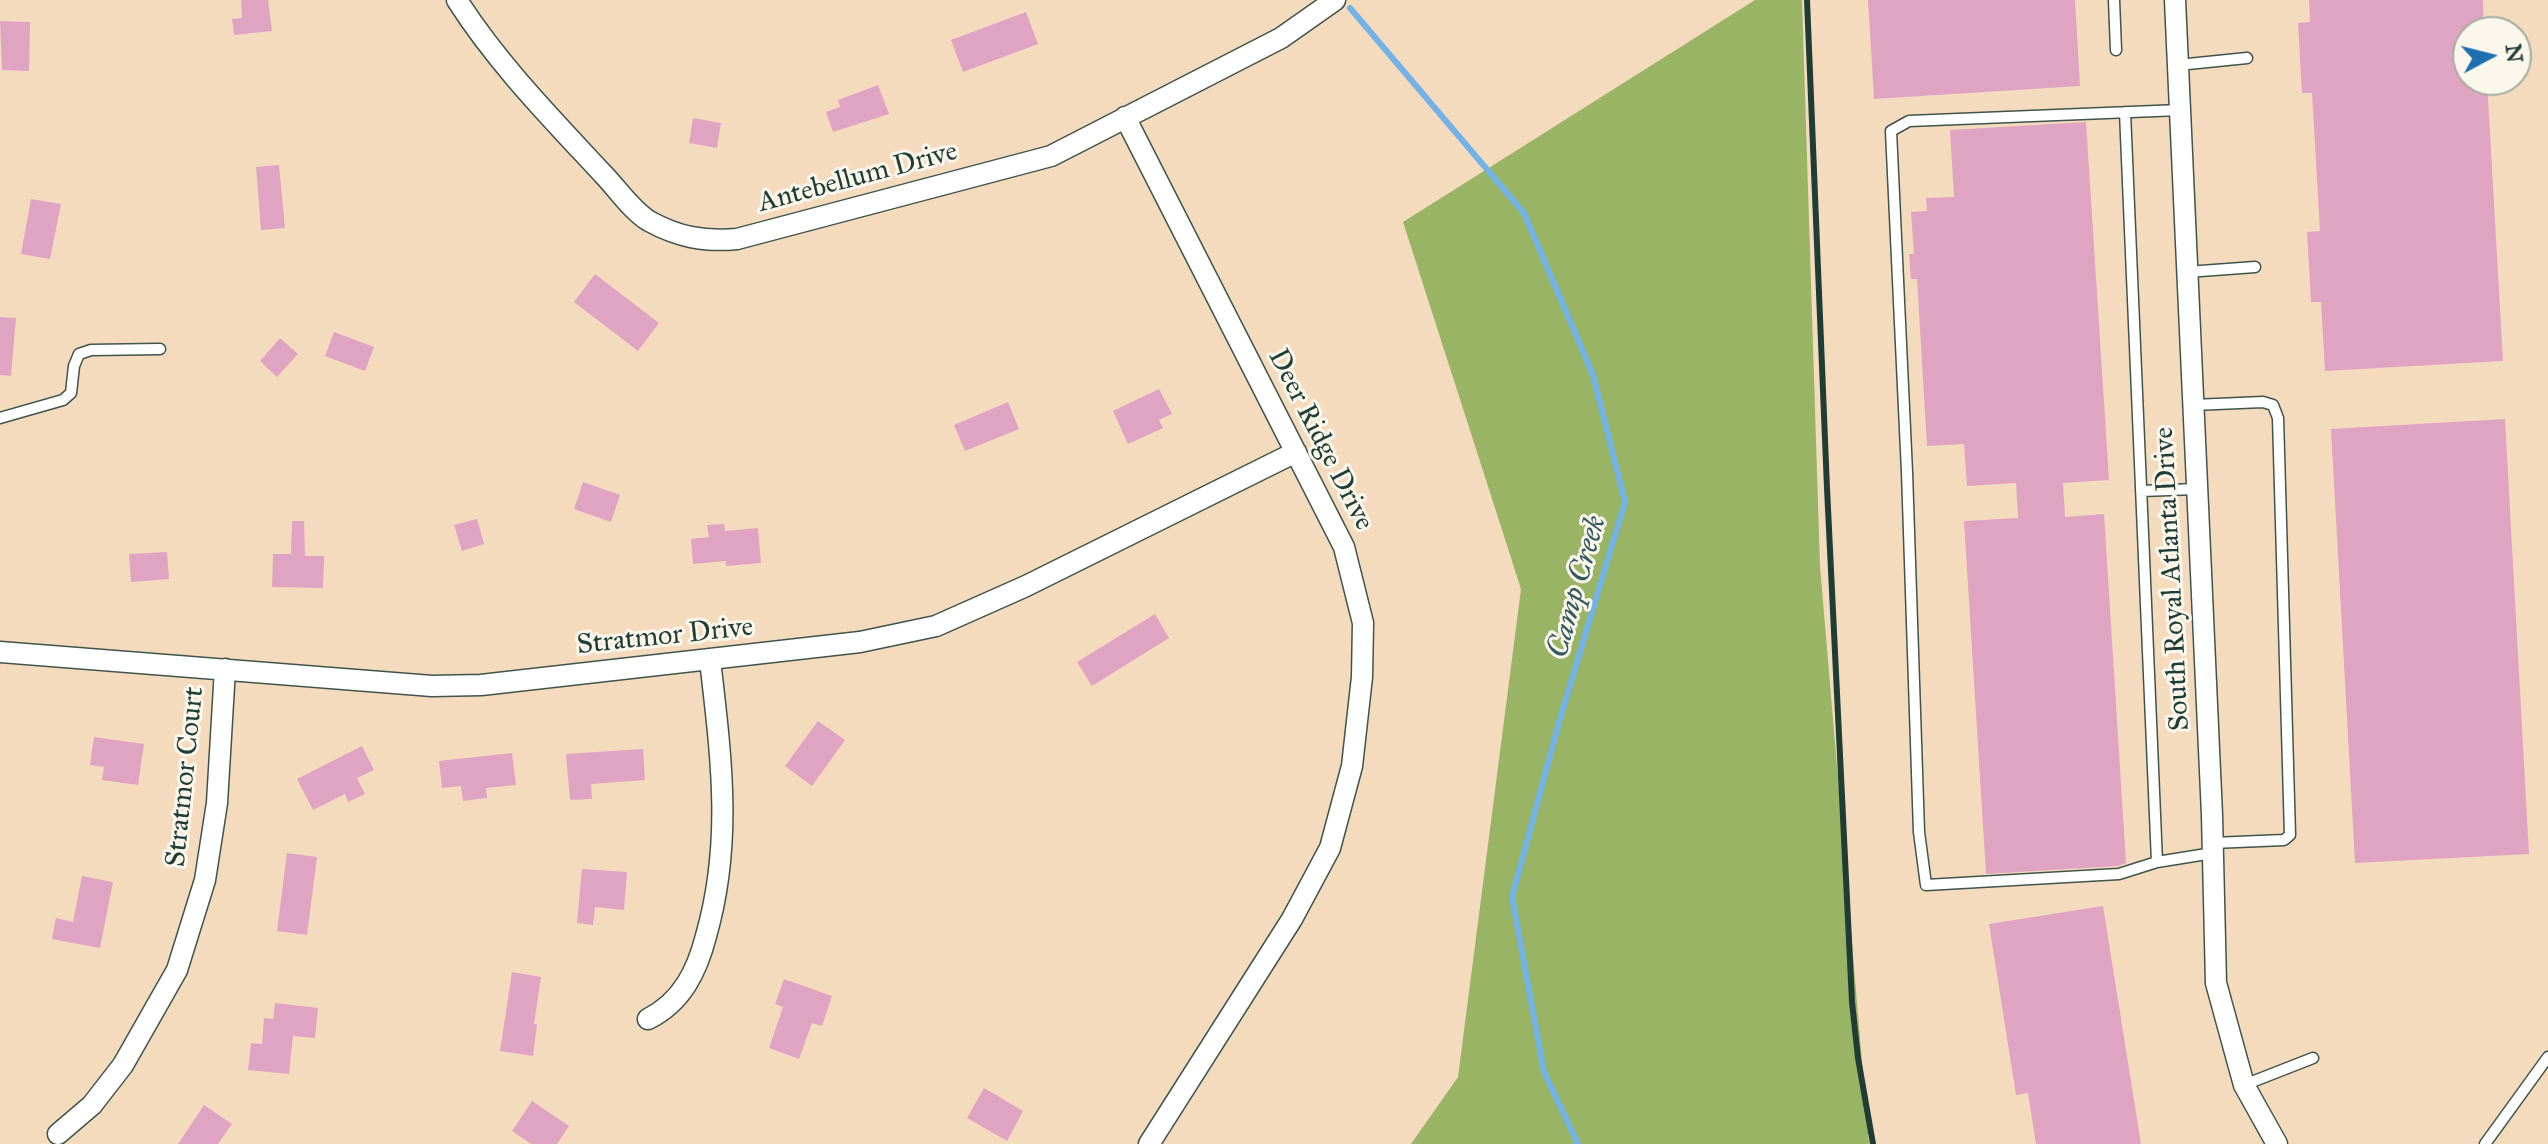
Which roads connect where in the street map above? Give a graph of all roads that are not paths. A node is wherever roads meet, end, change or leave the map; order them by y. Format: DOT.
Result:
graph roads {
  1 [pos="457,0"];
  2 [pos="1335,0"];
  3 [pos="2114,0"];
  4 [pos="2175,0"];
  5 [pos="2116,50"];
  6 [pos="2247,58"];
  7 [pos="2178,65"];
  8 [pos="2180,110"];
  9 [pos="2125,112"];
  10 [pos="1125,117"];
  11 [pos="2255,267"];
  12 [pos="2187,272"];
  13 [pos="160,349"];
  14 [pos="2193,405"];
  15 [pos="0,418"];
  16 [pos="1296,452"];
  17 [pos="2197,489"];
  18 [pos="2141,491"];
  19 [pos="0,652"];
  20 [pos="710,660"];
  21 [pos="225,669"];
  22 [pos="2213,848"];
  23 [pos="2157,862"];
  24 [pos="648,1019"];
  25 [pos="2548,1057"];
  26 [pos="2313,1058"];
  27 [pos="2244,1085"];
  28 [pos="58,1134"];
  29 [pos="1149,1144"];
  30 [pos="2277,1144"];
  31 [pos="2485,1144"];
  1 -- 10 [label="street, Antebellum Drive"];
  2 -- 10 [label="street, Antebellum Drive"];
  3 -- 5 [label="lane"];
  4 -- 7 [label="street, South Royal Atlanta Drive"];
  6 -- 7 [label="lane"];
  7 -- 8 [label="street, South Royal Atlanta Drive"];
  8 -- 9 [label="lane"];
  8 -- 12 [label="street, South Royal Atlanta Drive"];
  9 -- 18 [label="lane"];
  9 -- 23 [label="lane"];
  10 -- 16 [label="street, Deer Ridge Drive"];
  11 -- 12 [label="lane"];
  12 -- 14 [label="street, South Royal Atlanta Drive"];
  13 -- 15 [label="lane"];
  14 -- 17 [label="street, South Royal Atlanta Drive"];
  14 -- 22 [label="lane"];
  16 -- 20 [label="street, Stratmor Drive"];
  16 -- 29 [label="street, Deer Ridge Drive"];
  17 -- 18 [label="lane"];
  17 -- 22 [label="street, South Royal Atlanta Drive"];
  18 -- 23 [label="lane"];
  19 -- 21 [label="street, Stratmor Drive"];
  20 -- 21 [label="street, Stratmor Drive"];
  20 -- 24 [label="street"];
  21 -- 28 [label="street, Stratmor Court"];
  22 -- 23 [label="lane"];
  22 -- 27 [label="street, South Royal Atlanta Drive"];
  25 -- 31 [label="lane"];
  26 -- 27 [label="lane"];
  27 -- 30 [label="street, South Royal Atlanta Drive"];
}
